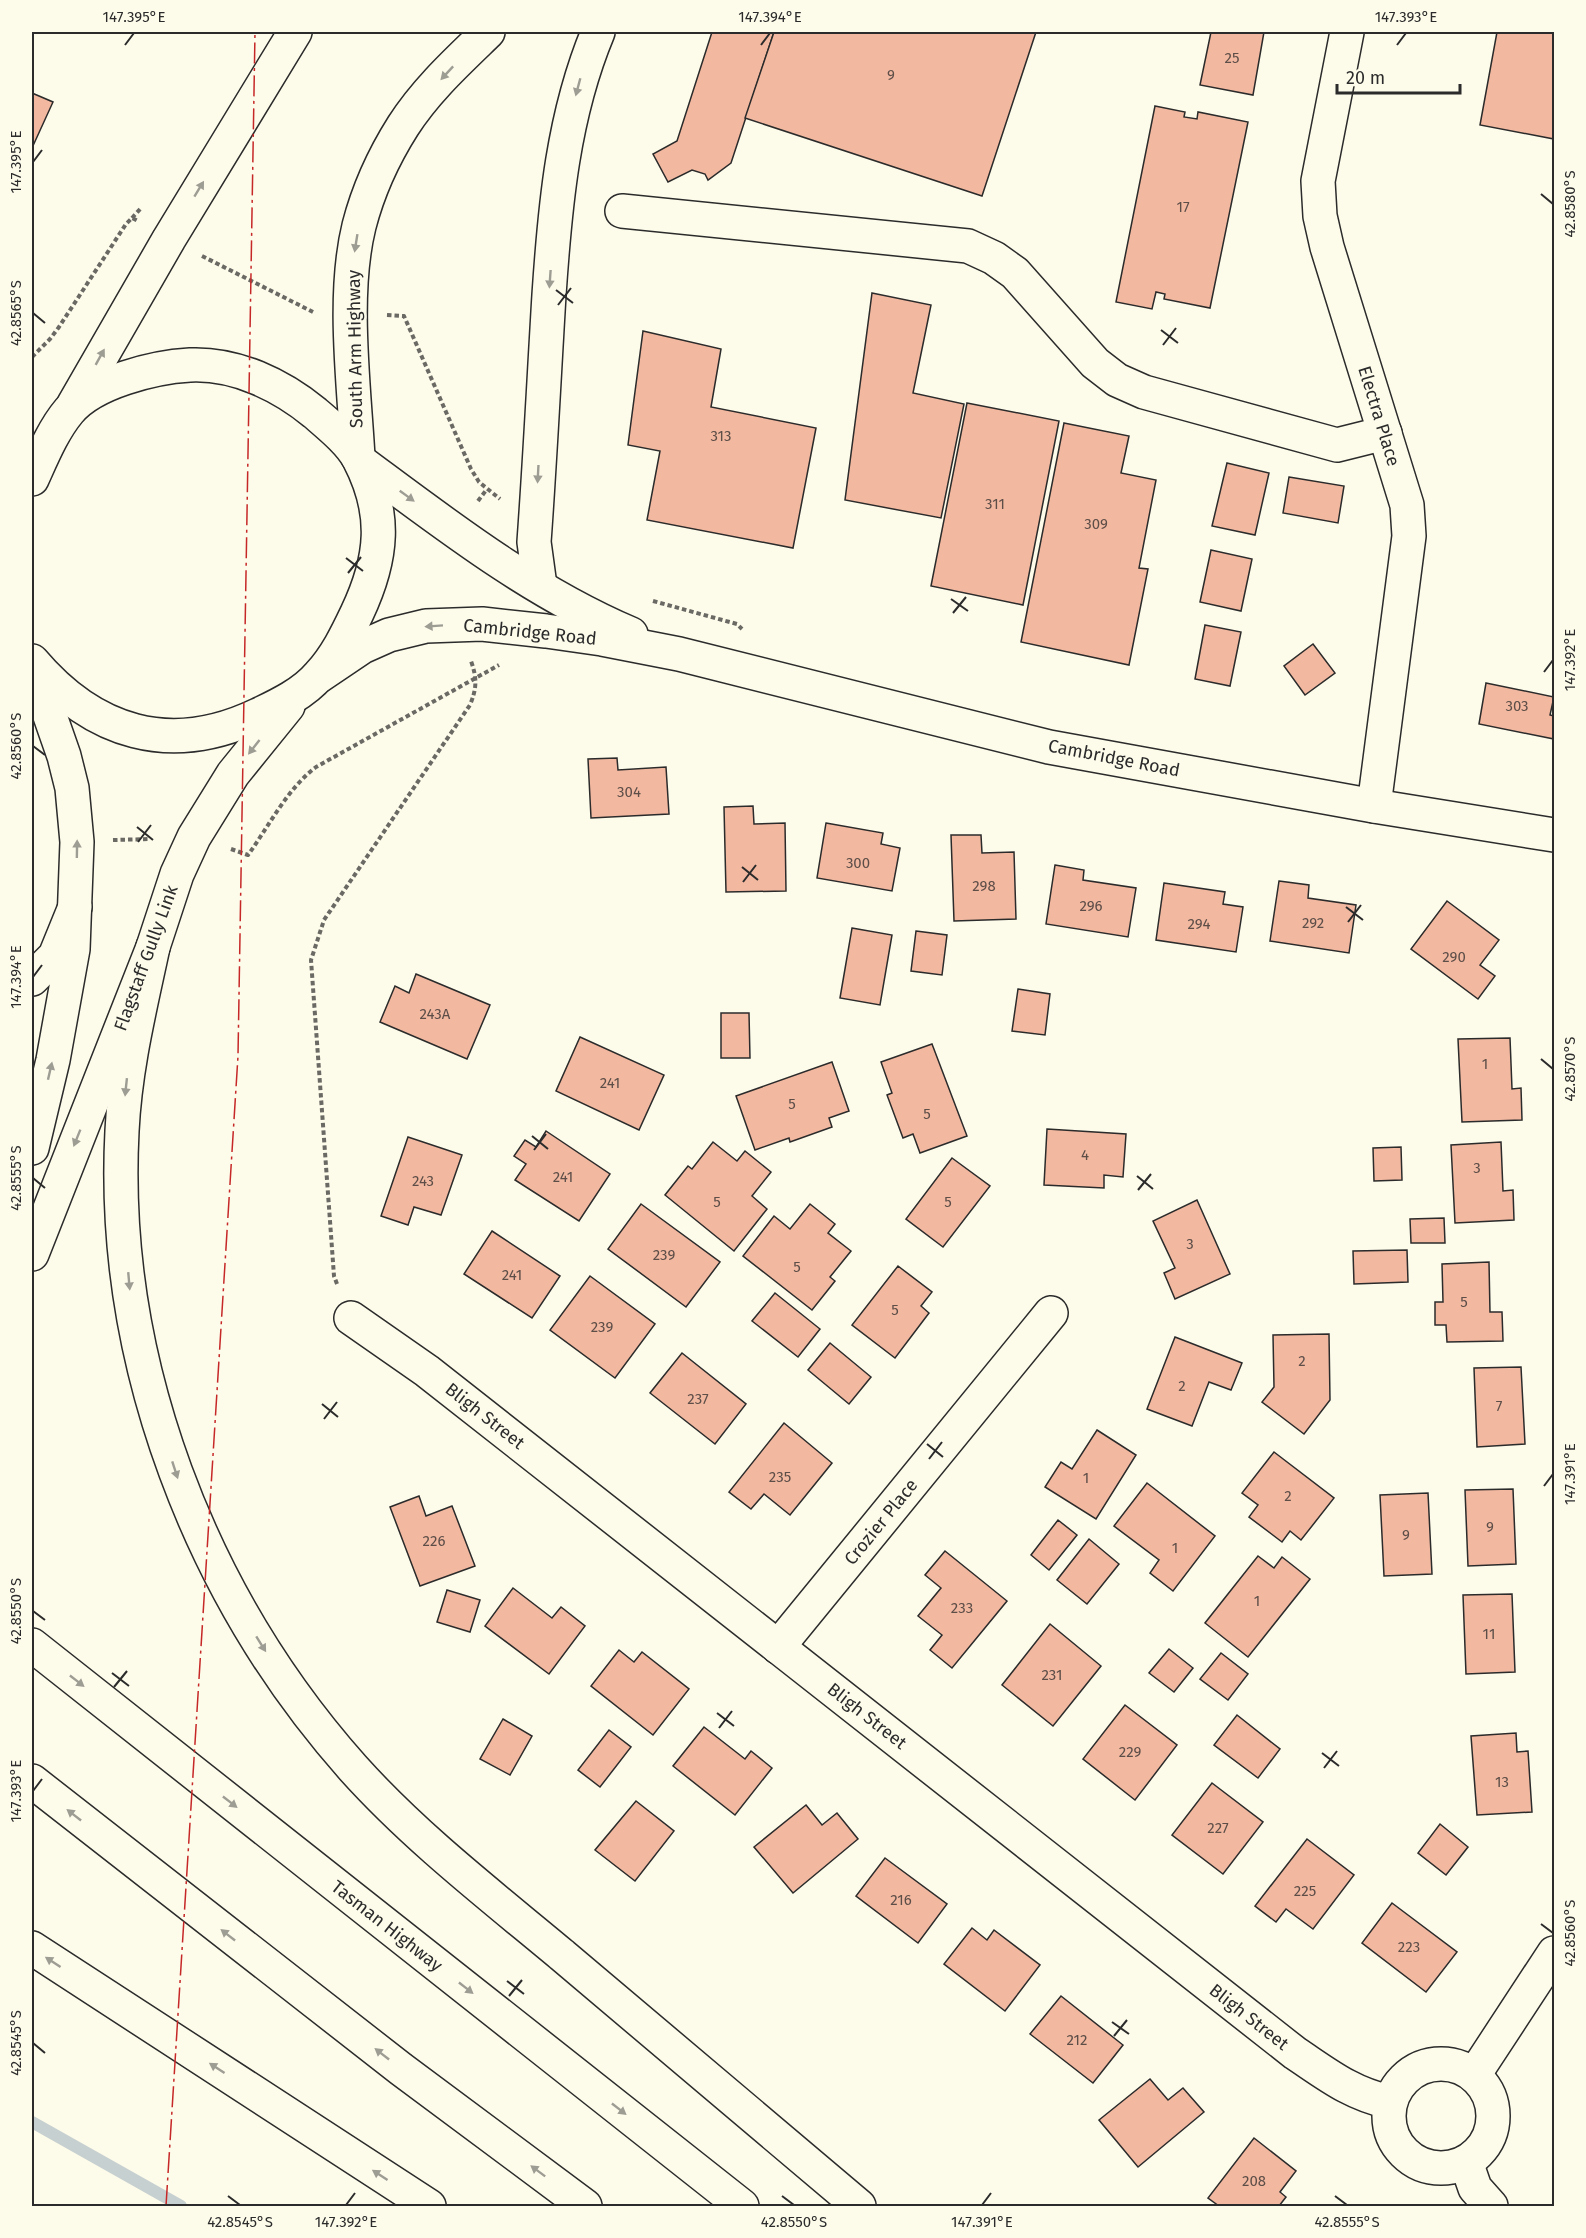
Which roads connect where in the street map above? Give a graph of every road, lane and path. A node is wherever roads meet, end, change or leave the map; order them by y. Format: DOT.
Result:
graph roads {
  1 [pos="295,32"];
  2 [pos="488,32"];
  3 [pos="598,32"];
  4 [pos="1347,32"];
  5 [pos="622,211"];
  6 [pos="169,239"];
  7 [pos="351,314"];
  8 [pos="32,357"];
  9 [pos="69,411"];
  10 [pos="1385,433"];
  11 [pos="32,437"];
  12 [pos="359,459"];
  13 [pos="32,479"];
  14 [pos="535,527"];
  15 [pos="540,586"];
  16 [pos="648,600"];
  17 [pos="745,633"];
  18 [pos="679,654"];
  19 [pos="32,662"];
  20 [pos="312,681"];
  21 [pos="1374,806"];
  22 [pos="1554,835"];
  23 [pos="194,837"];
  24 [pos="75,908"];
  25 [pos="153,947"];
  26 [pos="32,979"];
  27 [pos="32,1148"];
  28 [pos="32,1254"];
  29 [pos="1052,1313"];
  30 [pos="351,1318"];
  31 [pos="32,1645"];
  32 [pos="778,1647"];
  33 [pos="32,1781"];
  34 [pos="32,1948"];
  35 [pos="1554,1953"];
  36 [pos="1474,2075"];
  37 [pos="1389,2102"];
  38 [pos="1466,2162"];
  39 [pos="429,2206"];
  40 [pos="585,2206"];
  41 [pos="742,2206"];
  42 [pos="860,2206"];
  43 [pos="1491,2206"];
  6 -- 1 [label="main road, one-way"];
  2 -- 7 [label="main road, South Arm Highway, one-way"];
  3 -- 14 [label="main road, one-way"];
  4 -- 10 [label="main road, Electra Place"];
  5 -- 10 [label="main road"];
  6 -- 7 [label="path"];
  6 -- 8 [label="path"];
  9 -- 6 [label="main road, one-way"];
  7 -- 12 [label="main road, South Arm Highway"];
  7 -- 14 [label="path"];
  9 -- 11 [label="main road"];
  9 -- 12 [label="main road"];
  9 -- 13 [label="main road"];
  10 -- 21 [label="main road, Electra Place"];
  12 -- 15 [label="main road, Cambridge Road, one-way"];
  12 -- 20 [label="main road"];
  14 -- 15 [label="main road"];
  15 -- 18 [label="main road, Cambridge Road"];
  16 -- 17 [label="path"];
  18 -- 20 [label="main road, Cambridge Road, one-way"];
  18 -- 21 [label="main road, Cambridge Road"];
  19 -- 20 [label="main road"];
  24 -- 19 [label="main road, one-way"];
  20 -- 23 [label="main road, Flagstaff Gully Link, one-way"];
  21 -- 22 [label="main road, Cambridge Road"];
  23 -- 25 [label="main road, Flagstaff Gully Link"];
  23 -- 30 [label="path"];
  24 -- 26 [label="main road"];
  27 -- 24 [label="main road, one-way"];
  25 -- 28 [label="main road, Flagstaff Gully Link, one-way"];
  25 -- 42 [label="main road, one-way"];
  29 -- 32 [label="main road, Crozier Place"];
  30 -- 32 [label="main road, Bligh Street"];
  31 -- 41 [label="main road, Tasman Highway, one-way"];
  32 -- 37 [label="main road, Bligh Street"];
  40 -- 33 [label="main road, one-way"];
  39 -- 34 [label="main road, one-way"];
  35 -- 36 [label="main road"];
  36 -- 37 [label="main road"];
  36 -- 38 [label="main road"];
  37 -- 38 [label="main road"];
  38 -- 43 [label="main road"];
}
